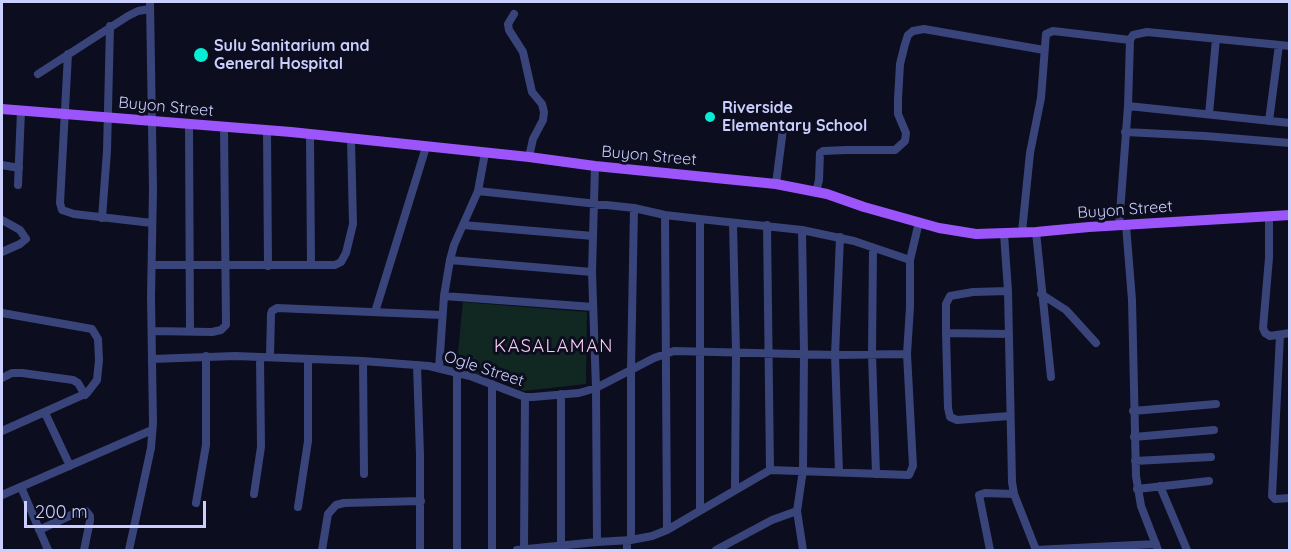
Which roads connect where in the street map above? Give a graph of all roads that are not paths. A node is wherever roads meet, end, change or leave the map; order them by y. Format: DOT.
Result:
graph roads {
  1 [pos="150,5"];
  2 [pos="514,14"];
  3 [pos="110,26"];
  4 [pos="1216,39"];
  5 [pos="1130,40"];
  6 [pos="1279,45"];
  7 [pos="1290,46"];
  8 [pos="1044,50"];
  9 [pos="68,54"];
  10 [pos="38,74"];
  11 [pos="1128,106"];
  12 [pos="2,109"];
  13 [pos="21,111"];
  14 [pos="65,114"];
  15 [pos="1209,114"];
  16 [pos="108,118"];
  17 [pos="152,120"];
  18 [pos="1269,121"];
  19 [pos="1290,123"];
  20 [pos="189,124"];
  21 [pos="224,127"];
  22 [pos="783,129"];
  23 [pos="267,130"];
  24 [pos="1125,132"];
  25 [pos="310,135"];
  26 [pos="351,140"];
  27 [pos="1290,143"];
  28 [pos="426,147"];
  29 [pos="485,153"];
  30 [pos="529,158"];
  31 [pos="2,165"];
  32 [pos="595,166"];
  33 [pos="19,168"];
  34 [pos="776,184"];
  35 [pos="18,185"];
  36 [pos="478,191"];
  37 [pos="816,192"];
  38 [pos="594,204"];
  39 [pos="634,208"];
  40 [pos="665,215"];
  41 [pos="1290,215"];
  42 [pos="1269,216"];
  43 [pos="102,218"];
  44 [pos="700,219"];
  45 [pos="2,220"];
  46 [pos="919,222"];
  47 [pos="152,223"];
  48 [pos="733,223"];
  49 [pos="463,225"];
  50 [pos="767,225"];
  51 [pos="1122,225"];
  52 [pos="802,230"];
  53 [pos="1022,232"];
  54 [pos="1036,232"];
  55 [pos="1004,234"];
  56 [pos="593,236"];
  57 [pos="840,237"];
  58 [pos="873,249"];
  59 [pos="2,252"];
  60 [pos="450,260"];
  61 [pos="910,260"];
  62 [pos="152,265"];
  63 [pos="190,265"];
  64 [pos="311,265"];
  65 [pos="226,266"];
  66 [pos="268,266"];
  67 [pos="592,272"];
  68 [pos="1008,291"];
  69 [pos="1041,294"];
  70 [pos="444,296"];
  71 [pos="593,307"];
  72 [pos="375,312"];
  73 [pos="2,313"];
  74 [pos="442,315"];
  75 [pos="152,331"];
  76 [pos="190,331"];
  77 [pos="946,333"];
  78 [pos="1009,333"];
  79 [pos="1290,333"];
  80 [pos="1280,335"];
  81 [pos="1096,344"];
  82 [pos="701,352"];
  83 [pos="665,353"];
  84 [pos="736,353"];
  85 [pos="770,353"];
  86 [pos="804,353"];
  87 [pos="872,354"];
  88 [pos="907,354"];
  89 [pos="835,355"];
  90 [pos="206,357"];
  91 [pos="260,357"];
  92 [pos="270,357"];
  93 [pos="152,359"];
  94 [pos="308,360"];
  95 [pos="363,361"];
  96 [pos="417,365"];
  97 [pos="439,368"];
  98 [pos="631,370"];
  99 [pos="457,373"];
  100 [pos="1052,377"];
  101 [pos="2,378"];
  102 [pos="492,384"];
  103 [pos="596,388"];
  104 [pos="85,394"];
  105 [pos="561,394"];
  106 [pos="525,397"];
  107 [pos="1216,404"];
  108 [pos="1133,411"];
  109 [pos="45,412"];
  110 [pos="1009,416"];
  111 [pos="152,430"];
  112 [pos="1214,430"];
  113 [pos="2,431"];
  114 [pos="1134,437"];
  115 [pos="1211,457"];
  116 [pos="1135,461"];
  117 [pos="70,466"];
  118 [pos="770,470"];
  119 [pos="803,470"];
  120 [pos="838,472"];
  121 [pos="364,474"];
  122 [pos="876,474"];
  123 [pos="1209,481"];
  124 [pos="1160,486"];
  125 [pos="21,488"];
  126 [pos="735,489"];
  127 [pos="1137,489"];
  128 [pos="254,494"];
  129 [pos="1014,494"];
  130 [pos="2,495"];
  131 [pos="1290,498"];
  132 [pos="420,501"];
  133 [pos="196,503"];
  134 [pos="298,507"];
  135 [pos="700,510"];
  136 [pos="797,511"];
  137 [pos="667,530"];
  138 [pos="39,531"];
  139 [pos="629,540"];
  140 [pos="597,542"];
  141 [pos="561,545"];
  142 [pos="1157,547"];
  143 [pos="48,550"];
  144 [pos="84,550"];
  145 [pos="129,550"];
  146 [pos="322,550"];
  147 [pos="420,550"];
  148 [pos="457,550"];
  149 [pos="492,550"];
  150 [pos="517,550"];
  151 [pos="524,550"];
  152 [pos="627,550"];
  153 [pos="716,550"];
  154 [pos="803,550"];
  155 [pos="990,550"];
  156 [pos="1036,550"];
  157 [pos="1187,550"];
  1 -- 3 [label="street"];
  1 -- 17 [label="street"];
  2 -- 30 [label="street"];
  3 -- 9 [label="street"];
  3 -- 16 [label="street"];
  4 -- 5 [label="street"];
  4 -- 6 [label="street"];
  4 -- 15 [label="street"];
  5 -- 8 [label="street"];
  5 -- 11 [label="street"];
  6 -- 7 [label="street"];
  6 -- 18 [label="street"];
  8 -- 37 [label="street"];
  8 -- 53 [label="street"];
  9 -- 10 [label="street"];
  9 -- 14 [label="street"];
  11 -- 15 [label="street"];
  11 -- 24 [label="street"];
  12 -- 13 [label="main road, Buyon Street"];
  13 -- 14 [label="main road, Buyon Street"];
  13 -- 33 [label="street"];
  14 -- 16 [label="main road, Buyon Street"];
  14 -- 43 [label="street"];
  15 -- 18 [label="street"];
  16 -- 17 [label="main road, Buyon Street"];
  16 -- 43 [label="street"];
  17 -- 20 [label="main road, Buyon Street"];
  17 -- 47 [label="street"];
  18 -- 19 [label="street"];
  20 -- 21 [label="main road, Buyon Street"];
  20 -- 63 [label="street"];
  21 -- 23 [label="main road, Buyon Street"];
  21 -- 65 [label="street"];
  22 -- 34 [label="street"];
  23 -- 25 [label="main road, Buyon Street"];
  23 -- 66 [label="street"];
  24 -- 27 [label="street"];
  24 -- 51 [label="street"];
  25 -- 26 [label="main road, Buyon Street"];
  25 -- 64 [label="street"];
  26 -- 28 [label="main road, Buyon Street"];
  26 -- 64 [label="street"];
  28 -- 29 [label="main road, Buyon Street"];
  28 -- 72 [label="street"];
  29 -- 30 [label="main road, Buyon Street"];
  29 -- 36 [label="street"];
  30 -- 32 [label="main road, Buyon Street"];
  31 -- 33 [label="street"];
  32 -- 34 [label="main road, Buyon Street"];
  32 -- 38 [label="street"];
  33 -- 35 [label="street"];
  34 -- 37 [label="main road, Buyon Street"];
  36 -- 38 [label="street"];
  36 -- 49 [label="street"];
  37 -- 46 [label="main road, Buyon Street"];
  38 -- 39 [label="street"];
  38 -- 56 [label="street"];
  39 -- 40 [label="street"];
  39 -- 98 [label="street"];
  40 -- 44 [label="street"];
  40 -- 83 [label="street"];
  41 -- 42 [label="main road, Buyon Street"];
  42 -- 51 [label="main road, Buyon Street"];
  42 -- 80 [label="street"];
  43 -- 47 [label="street"];
  44 -- 48 [label="street"];
  44 -- 82 [label="street"];
  45 -- 59 [label="street"];
  46 -- 55 [label="main road, Buyon Street"];
  46 -- 61 [label="street"];
  47 -- 62 [label="street"];
  48 -- 50 [label="street"];
  48 -- 84 [label="street"];
  49 -- 56 [label="street"];
  49 -- 60 [label="street"];
  50 -- 52 [label="street"];
  50 -- 85 [label="street"];
  51 -- 54 [label="main road, Buyon Street"];
  51 -- 108 [label="street"];
  52 -- 57 [label="street"];
  52 -- 86 [label="street"];
  53 -- 54 [label="main road, Buyon Street"];
  53 -- 55 [label="main road, Buyon Street"];
  54 -- 69 [label="street"];
  55 -- 68 [label="street"];
  56 -- 67 [label="street"];
  57 -- 58 [label="street"];
  57 -- 89 [label="street"];
  58 -- 61 [label="street"];
  58 -- 87 [label="street"];
  60 -- 67 [label="street"];
  60 -- 70 [label="street"];
  61 -- 88 [label="street"];
  62 -- 63 [label="street"];
  62 -- 75 [label="street"];
  63 -- 65 [label="street"];
  63 -- 76 [label="street"];
  64 -- 66 [label="street"];
  65 -- 66 [label="street"];
  65 -- 76 [label="street"];
  67 -- 71 [label="street"];
  68 -- 77 [label="street"];
  68 -- 78 [label="street"];
  69 -- 81 [label="street"];
  69 -- 100 [label="street"];
  70 -- 71 [label="street"];
  70 -- 74 [label="street"];
  71 -- 103 [label="street"];
  72 -- 74 [label="street"];
  72 -- 92 [label="street"];
  73 -- 104 [label="street"];
  74 -- 97 [label="street"];
  75 -- 76 [label="street"];
  75 -- 93 [label="street"];
  77 -- 78 [label="street"];
  77 -- 110 [label="street"];
  78 -- 110 [label="street"];
  79 -- 80 [label="street"];
  80 -- 131 [label="street"];
  82 -- 83 [label="street, Ogle Street"];
  82 -- 84 [label="street, Ogle Street"];
  82 -- 135 [label="street"];
  83 -- 98 [label="street, Ogle Street"];
  83 -- 137 [label="street"];
  84 -- 85 [label="street, Ogle Street"];
  84 -- 126 [label="street"];
  85 -- 86 [label="street, Ogle Street"];
  85 -- 118 [label="street"];
  86 -- 89 [label="street, Ogle Street"];
  86 -- 119 [label="street"];
  87 -- 88 [label="street, Ogle Street"];
  87 -- 89 [label="street, Ogle Street"];
  87 -- 122 [label="street"];
  88 -- 122 [label="street"];
  89 -- 120 [label="street"];
  90 -- 91 [label="street, Ogle Street"];
  90 -- 93 [label="street, Ogle Street"];
  90 -- 133 [label="street"];
  91 -- 92 [label="street, Ogle Street"];
  91 -- 128 [label="street"];
  92 -- 94 [label="street, Ogle Street"];
  93 -- 111 [label="street"];
  94 -- 95 [label="street, Ogle Street"];
  94 -- 134 [label="street"];
  95 -- 96 [label="street, Ogle Street"];
  95 -- 121 [label="street"];
  96 -- 97 [label="street, Ogle Street"];
  96 -- 132 [label="street"];
  97 -- 99 [label="street, Ogle Street"];
  98 -- 103 [label="street, Ogle Street"];
  98 -- 139 [label="street"];
  99 -- 102 [label="street, Ogle Street"];
  99 -- 148 [label="street"];
  101 -- 104 [label="street"];
  102 -- 106 [label="street, Ogle Street"];
  102 -- 149 [label="street"];
  103 -- 105 [label="street, Ogle Street"];
  103 -- 140 [label="street"];
  104 -- 109 [label="street"];
  105 -- 106 [label="street, Ogle Street"];
  105 -- 141 [label="street"];
  106 -- 151 [label="street"];
  107 -- 108 [label="street"];
  108 -- 114 [label="street"];
  109 -- 113 [label="street"];
  109 -- 117 [label="street"];
  110 -- 129 [label="street"];
  111 -- 117 [label="street"];
  111 -- 145 [label="street"];
  112 -- 114 [label="street"];
  114 -- 116 [label="street"];
  115 -- 116 [label="street"];
  116 -- 127 [label="street"];
  117 -- 125 [label="street"];
  118 -- 119 [label="street"];
  118 -- 126 [label="street"];
  119 -- 120 [label="street"];
  119 -- 136 [label="street"];
  120 -- 122 [label="street"];
  123 -- 124 [label="street"];
  124 -- 127 [label="street"];
  124 -- 157 [label="street"];
  125 -- 130 [label="street"];
  125 -- 138 [label="street"];
  126 -- 135 [label="street"];
  127 -- 142 [label="street"];
  129 -- 155 [label="street"];
  129 -- 156 [label="street"];
  132 -- 146 [label="street"];
  132 -- 147 [label="street"];
  135 -- 137 [label="street"];
  136 -- 153 [label="street"];
  136 -- 154 [label="street"];
  137 -- 139 [label="street"];
  138 -- 143 [label="street"];
  138 -- 144 [label="street"];
  139 -- 140 [label="street"];
  139 -- 152 [label="street"];
  140 -- 141 [label="street"];
  141 -- 151 [label="street"];
  142 -- 156 [label="street"];
  150 -- 151 [label="street"];
}
